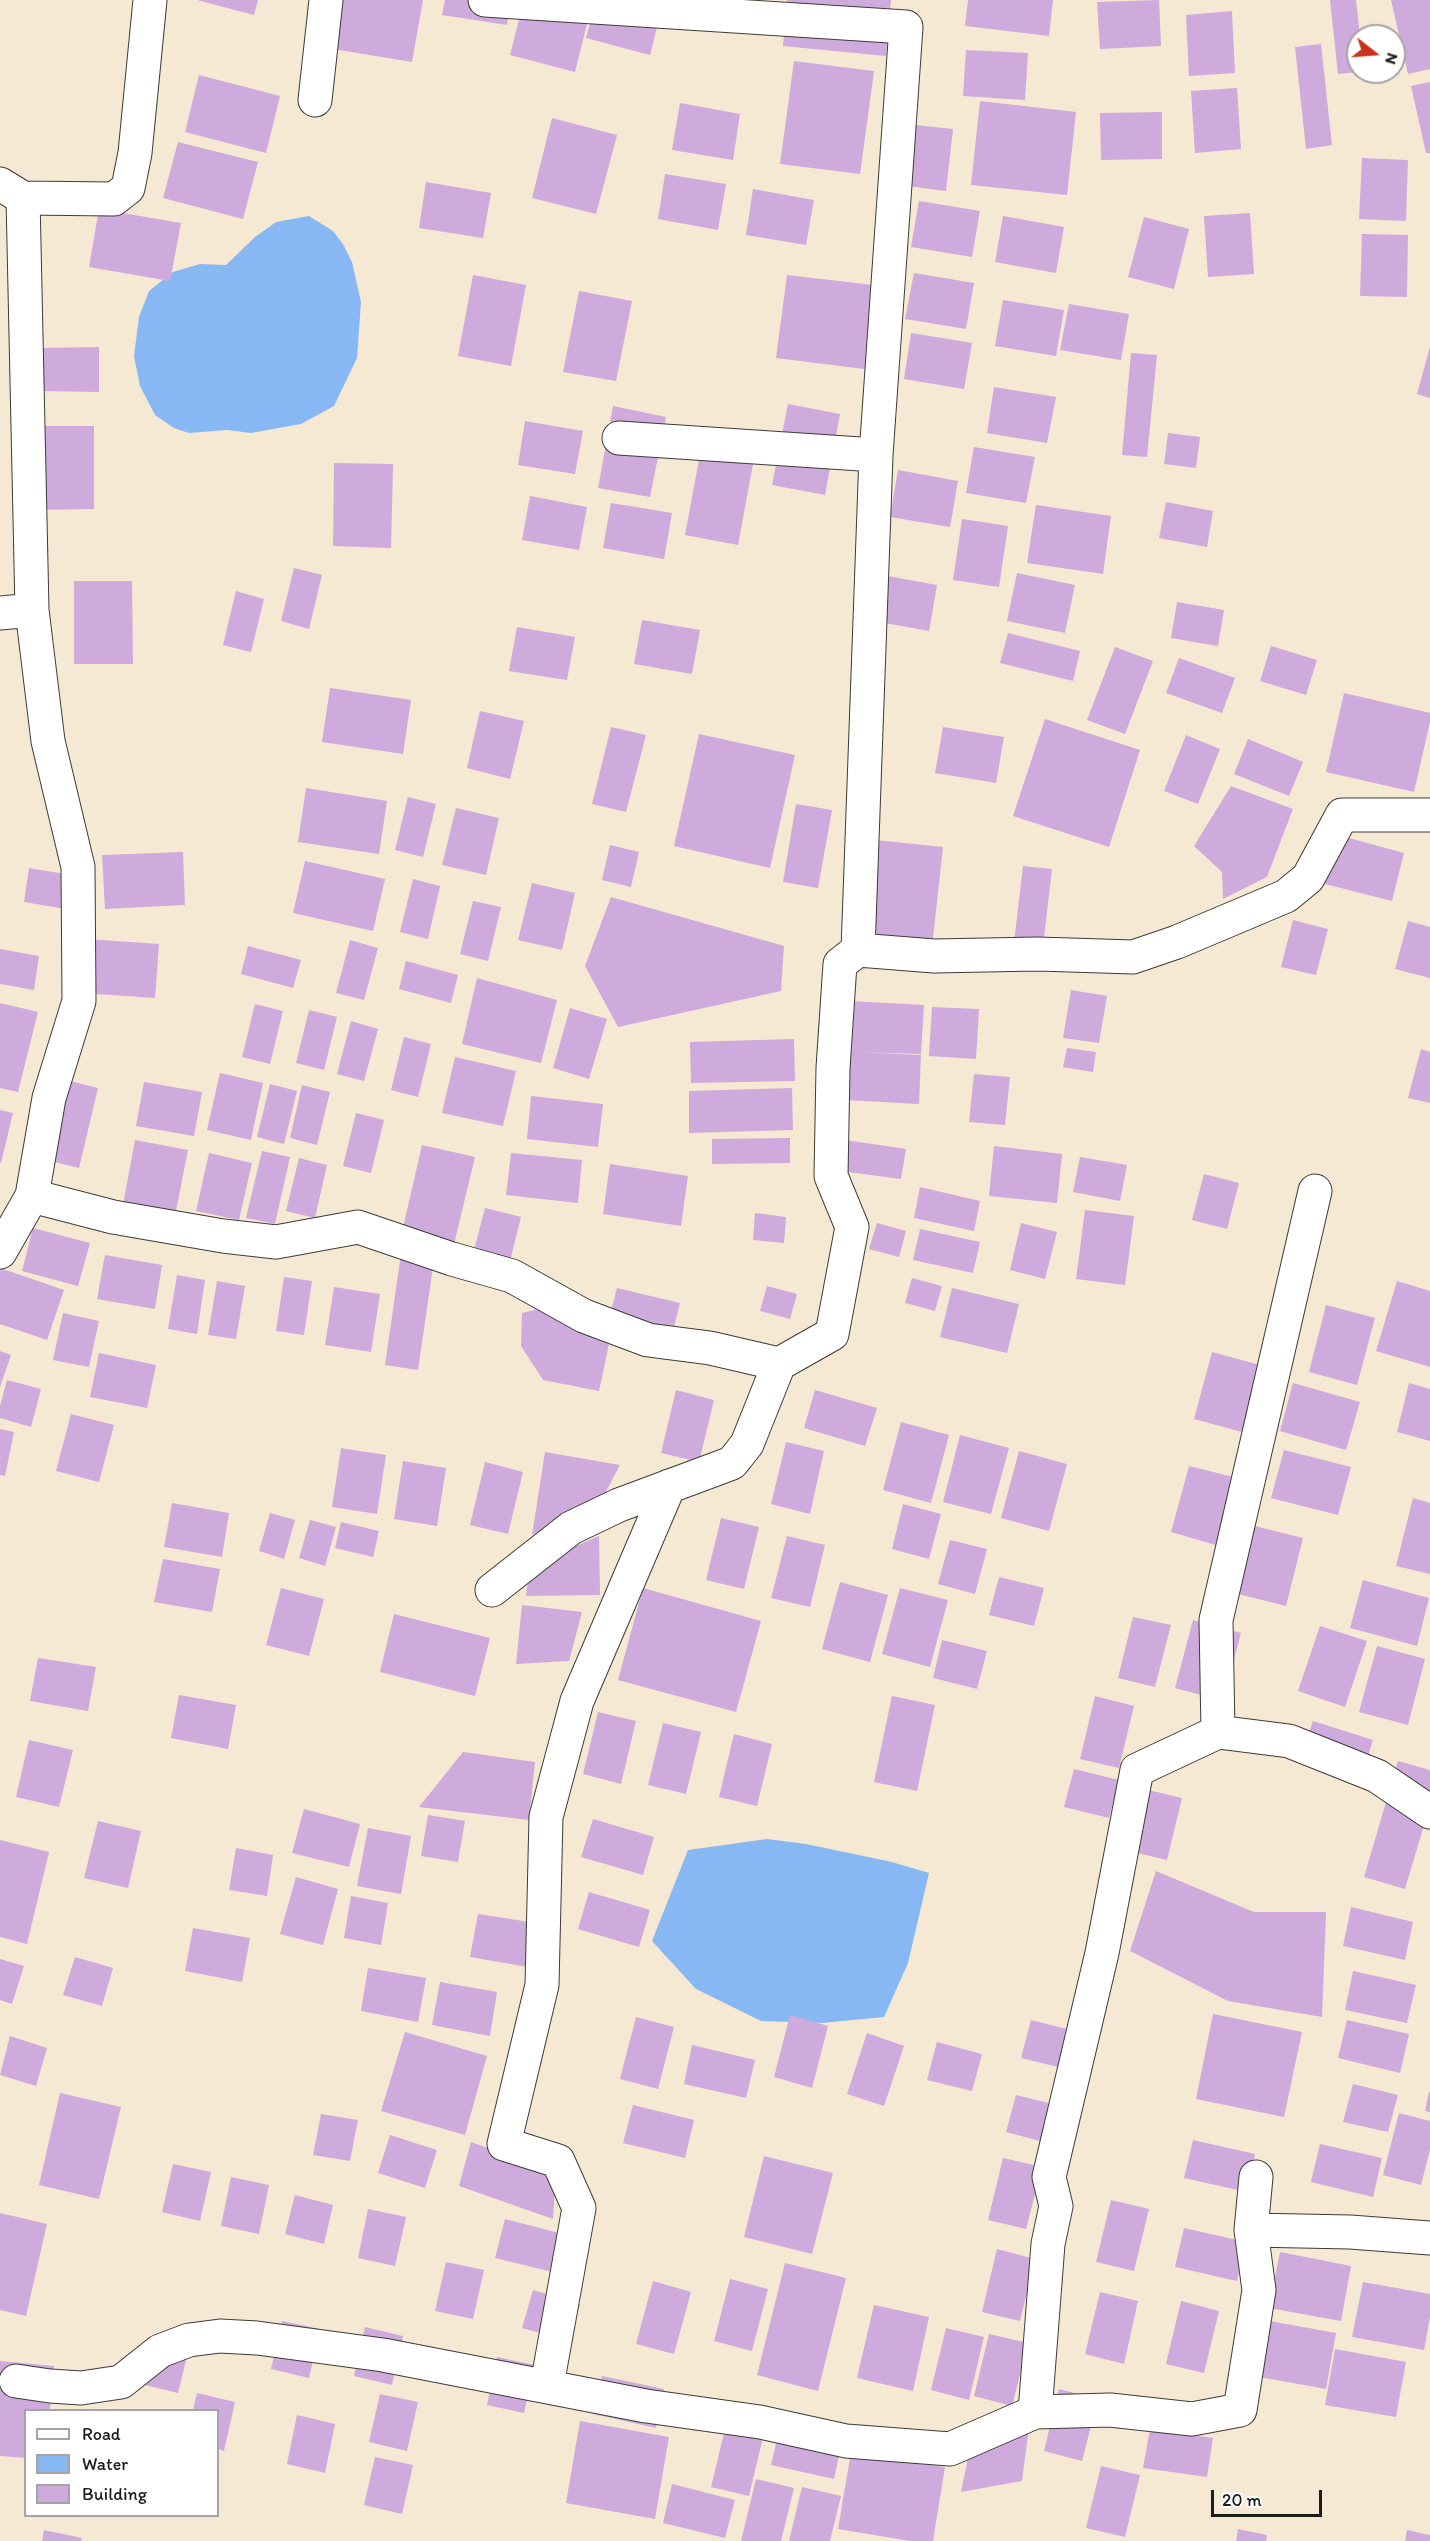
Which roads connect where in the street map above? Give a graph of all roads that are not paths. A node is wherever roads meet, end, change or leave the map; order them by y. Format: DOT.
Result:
graph roads {
  1 [pos="150,0"];
  2 [pos="326,0"];
  3 [pos="485,0"];
  4 [pos="315,100"];
  5 [pos="11,191"];
  6 [pos="619,438"];
  7 [pos="876,455"];
  8 [pos="16,612"];
  9 [pos="1430,815"];
  10 [pos="858,950"];
  11 [pos="1316,1191"];
  12 [pos="32,1196"];
  13 [pos="0,1252"];
  14 [pos="779,1364"];
  15 [pos="669,1486"];
  16 [pos="492,1590"];
  17 [pos="1218,1732"];
  18 [pos="1430,1812"];
  19 [pos="1256,2177"];
  20 [pos="1251,2230"];
  21 [pos="1430,2238"];
  22 [pos="16,2380"];
  23 [pos="547,2385"];
  24 [pos="1035,2412"];
  1 -- 5 [label="street"];
  2 -- 4 [label="street"];
  3 -- 7 [label="street"];
  5 -- 8 [label="street"];
  6 -- 7 [label="street"];
  7 -- 10 [label="street"];
  8 -- 12 [label="street"];
  9 -- 10 [label="street"];
  10 -- 14 [label="street"];
  11 -- 17 [label="street"];
  12 -- 13 [label="street"];
  12 -- 14 [label="street"];
  14 -- 15 [label="street"];
  15 -- 16 [label="street"];
  15 -- 23 [label="street"];
  17 -- 18 [label="street"];
  17 -- 24 [label="street"];
  19 -- 20 [label="street"];
  20 -- 21 [label="street"];
  20 -- 24 [label="street"];
  22 -- 23 [label="street"];
  23 -- 24 [label="street"];
}
